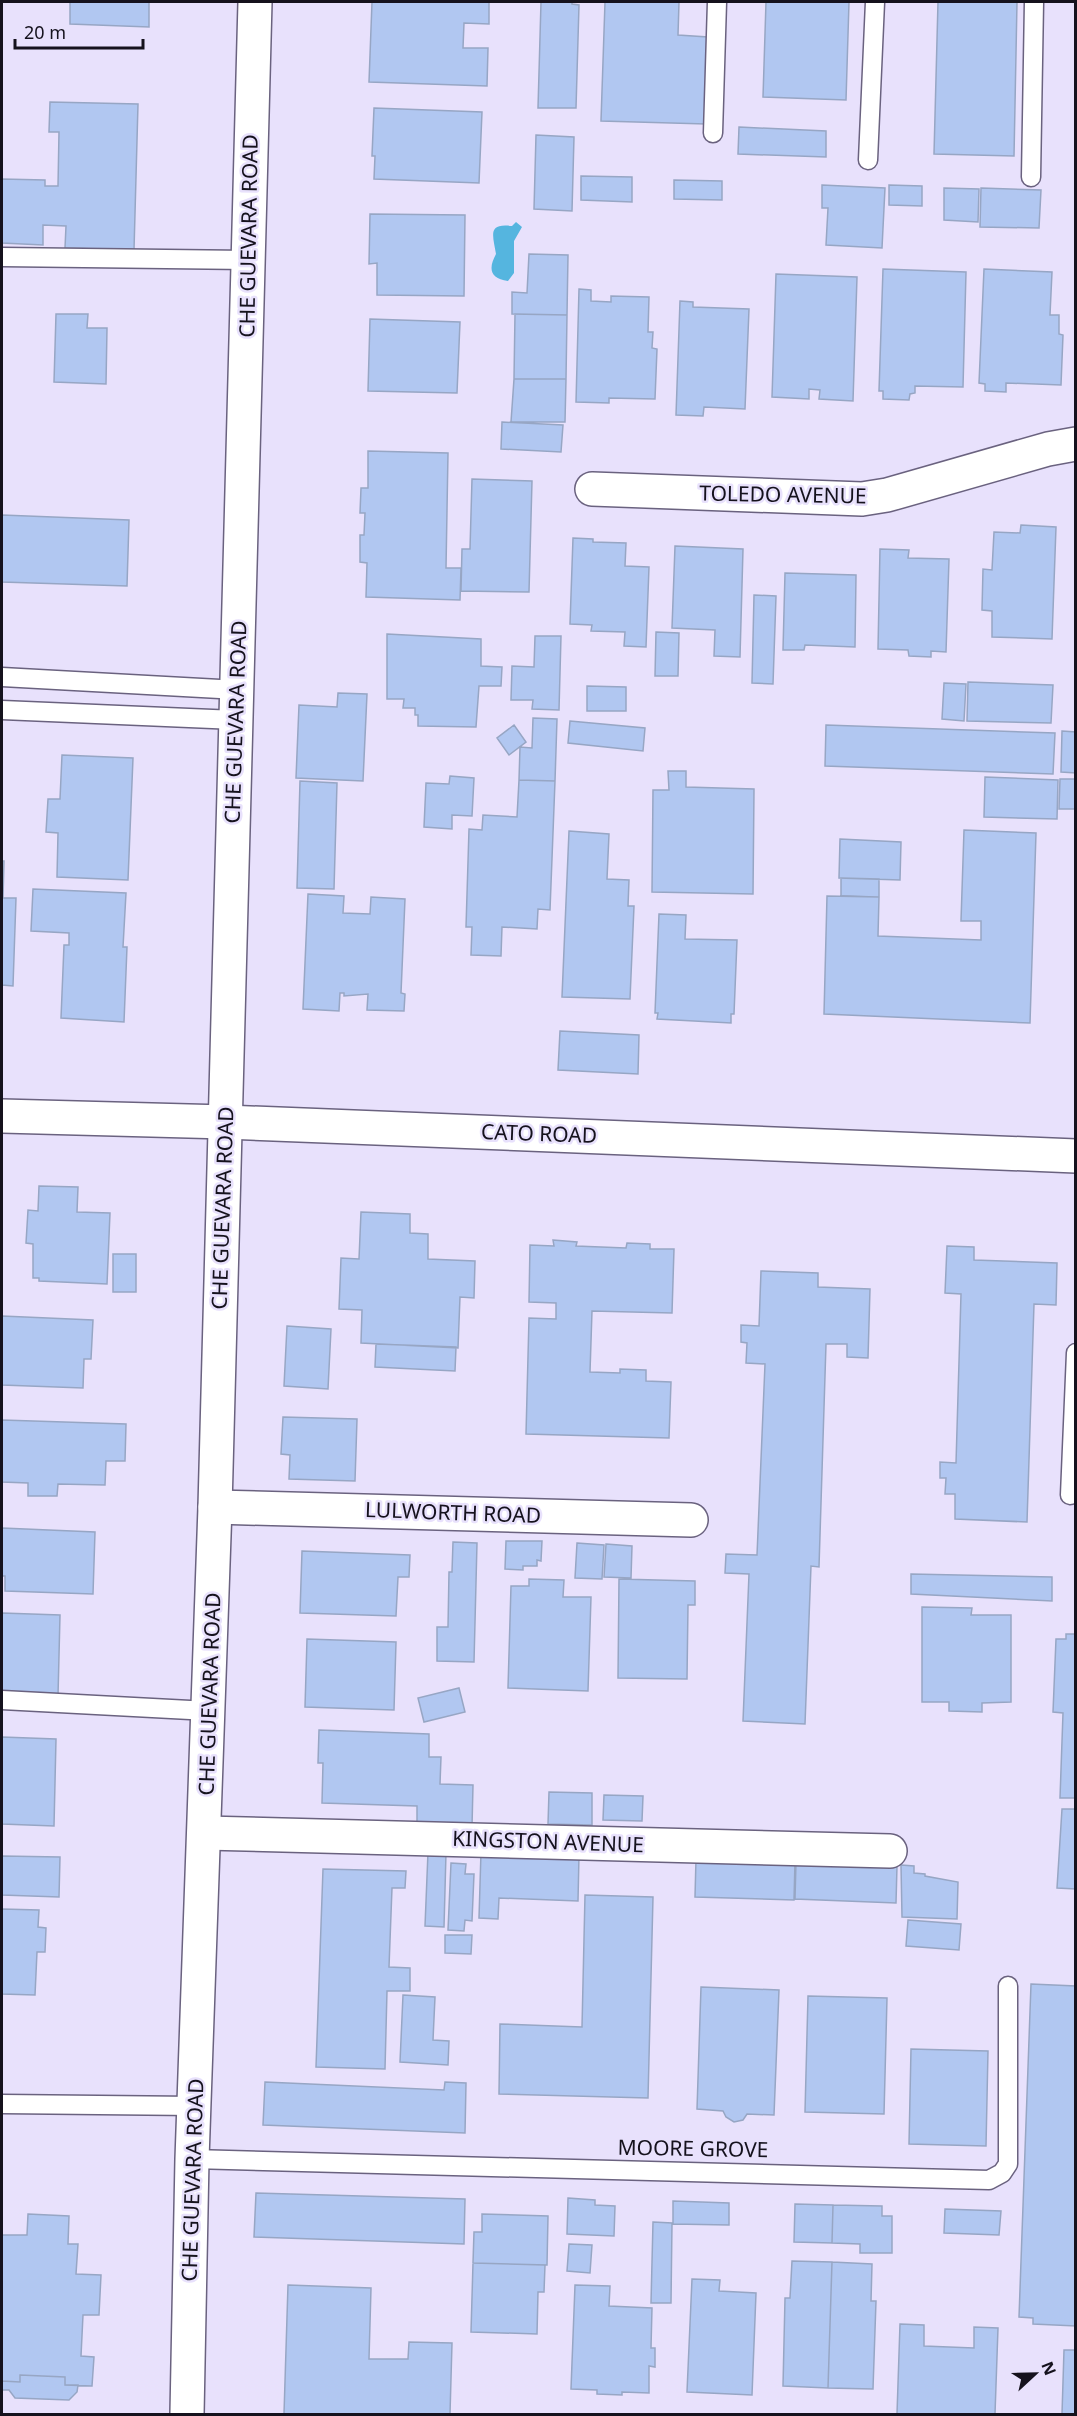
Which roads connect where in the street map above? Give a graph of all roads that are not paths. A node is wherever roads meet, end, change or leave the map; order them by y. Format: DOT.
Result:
graph roads {
  1 [pos="255,2"];
  2 [pos="717,2"];
  3 [pos="875,2"];
  4 [pos="1034,2"];
  5 [pos="713,133"];
  6 [pos="868,160"];
  7 [pos="1031,177"];
  8 [pos="2,257"];
  9 [pos="248,260"];
  10 [pos="1076,444"];
  11 [pos="592,489"];
  12 [pos="2,677"];
  13 [pos="237,705"];
  14 [pos="2,710"];
  15 [pos="2,1116"];
  16 [pos="226,1122"];
  17 [pos="1076,1156"];
  18 [pos="1076,1353"];
  19 [pos="1070,1495"];
  20 [pos="215,1507"];
  21 [pos="691,1520"];
  22 [pos="2,1700"];
  23 [pos="209,1711"];
  24 [pos="206,1833"];
  25 [pos="890,1851"];
  26 [pos="1008,1986"];
  27 [pos="2,2104"];
  28 [pos="195,2106"];
  29 [pos="192,2159"];
  30 [pos="187,2415"];
  1 -- 9 [label="street, CHE GUEVARA ROAD"];
  2 -- 5 [label="lane"];
  3 -- 6 [label="lane"];
  4 -- 7 [label="lane"];
  8 -- 9 [label="lane"];
  9 -- 13 [label="street, CHE GUEVARA ROAD"];
  10 -- 11 [label="street, TOLEDO AVENUE"];
  12 -- 13 [label="lane"];
  13 -- 14 [label="lane"];
  13 -- 16 [label="street, CHE GUEVARA ROAD"];
  15 -- 16 [label="street, CATO ROAD"];
  16 -- 17 [label="street, CATO ROAD"];
  16 -- 20 [label="street, CHE GUEVARA ROAD"];
  18 -- 19 [label="lane"];
  20 -- 21 [label="street, LULWORTH ROAD"];
  20 -- 23 [label="street, CHE GUEVARA ROAD"];
  22 -- 23 [label="lane"];
  23 -- 24 [label="street, CHE GUEVARA ROAD"];
  24 -- 25 [label="street, KINGSTON AVENUE"];
  24 -- 28 [label="street, CHE GUEVARA ROAD"];
  26 -- 29 [label="lane, MOORE GROVE"];
  27 -- 28 [label="lane"];
  28 -- 29 [label="street, CHE GUEVARA ROAD"];
  29 -- 30 [label="street, CHE GUEVARA ROAD"];
}
